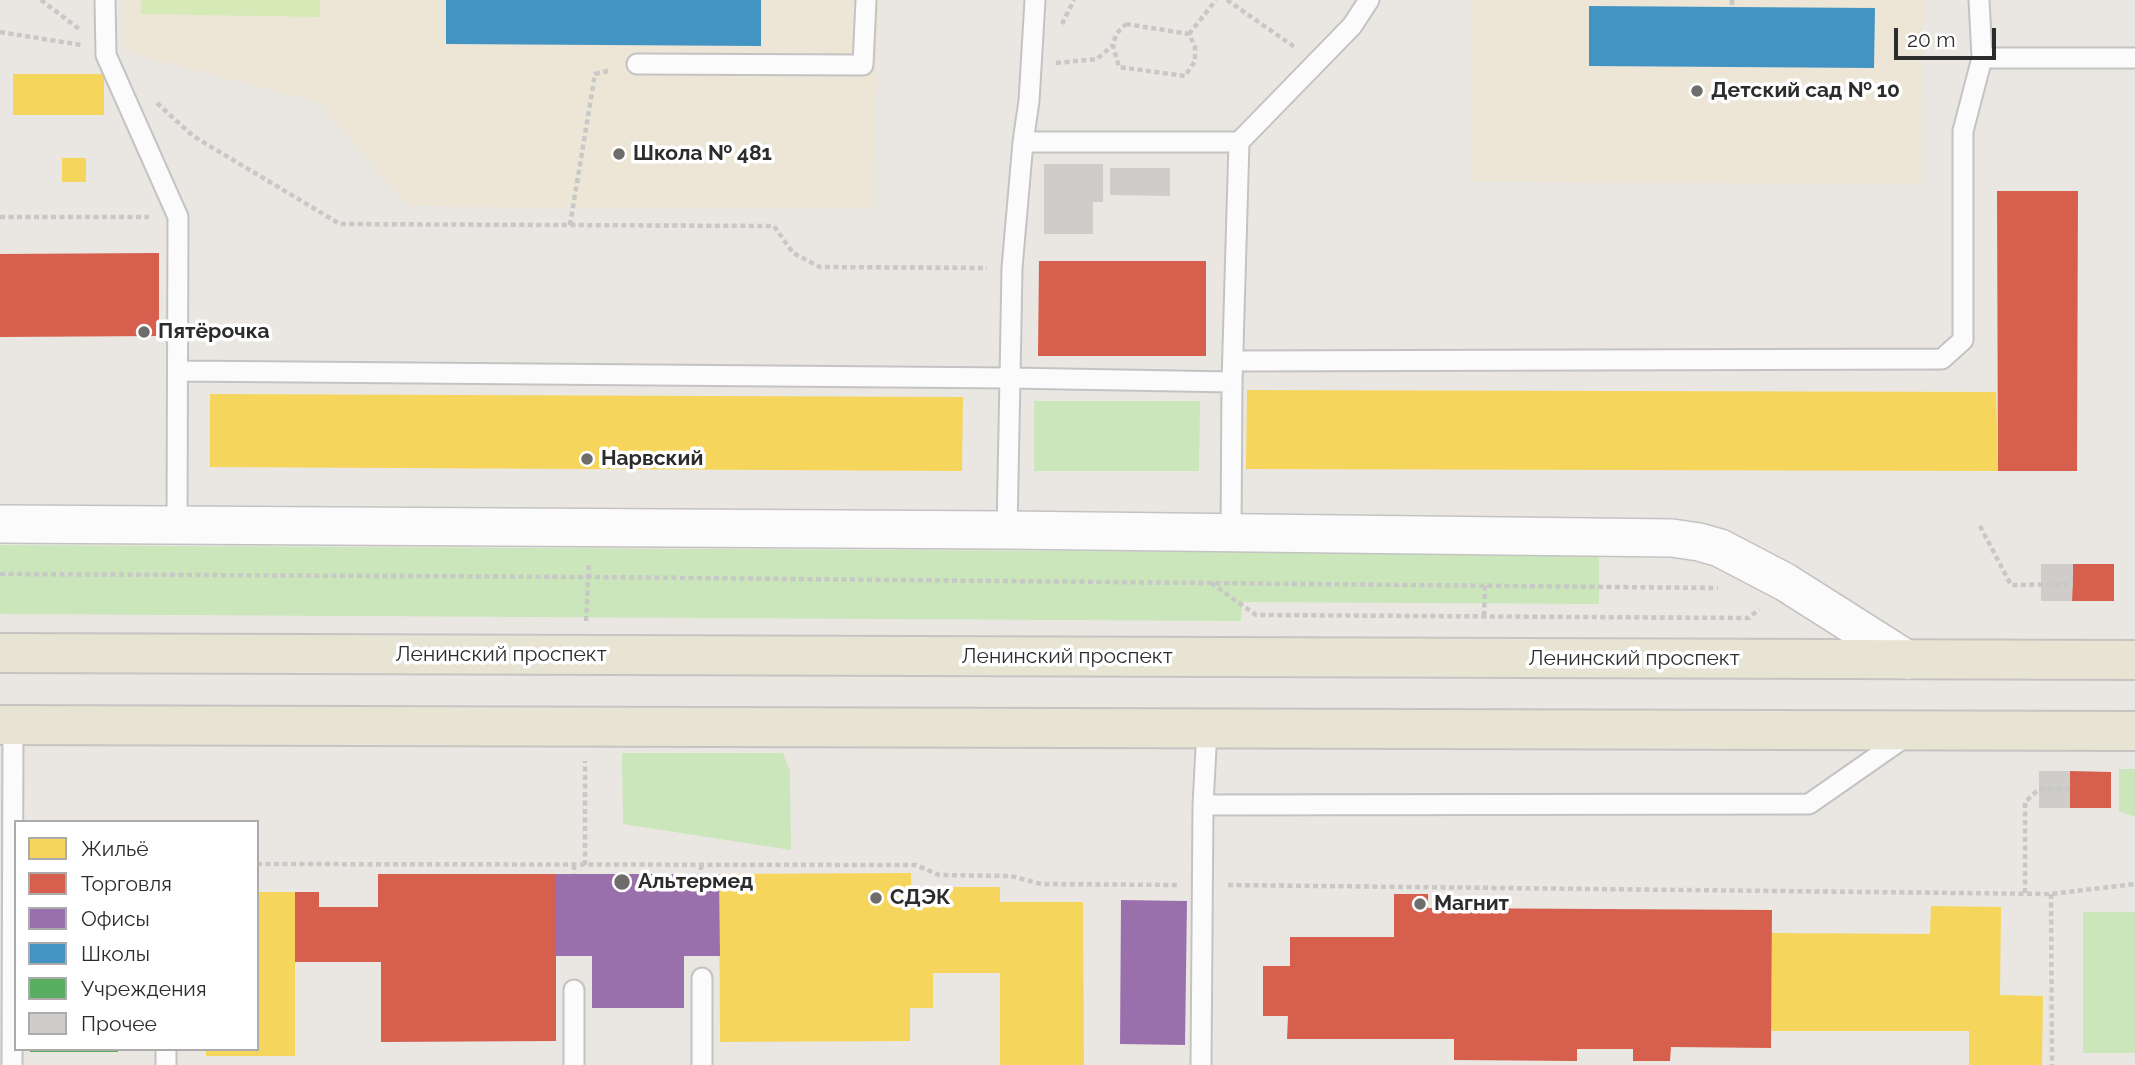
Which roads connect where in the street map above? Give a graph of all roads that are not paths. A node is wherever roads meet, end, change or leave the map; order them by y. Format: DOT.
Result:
graph roads {
  1 [pos="106,0"];
  2 [pos="866,0"];
  3 [pos="1035,0"];
  4 [pos="1370,0"];
  5 [pos="1979,0"];
  6 [pos="1982,58"];
  7 [pos="2135,58"];
  8 [pos="637,64"];
  9 [pos="1023,142"];
  10 [pos="1239,142"];
  11 [pos="1233,361"];
  12 [pos="179,371"];
  13 [pos="1010,378"];
  14 [pos="1232,382"];
  15 [pos="0,524"];
  16 [pos="177,526"];
  17 [pos="1007,530"];
  18 [pos="1231,534"];
  19 [pos="0,653"];
  20 [pos="1908,660"];
  21 [pos="2135,660"];
  22 [pos="7,724"];
  23 [pos="1207,729"];
  24 [pos="1914,731"];
  25 [pos="2135,731"];
  26 [pos="1203,805"];
  27 [pos="702,978"];
  28 [pos="574,990"];
  29 [pos="12,1065"];
  30 [pos="574,1065"];
  31 [pos="702,1065"];
  32 [pos="1202,1065"];
  1 -- 12 [label="lane"];
  2 -- 8 [label="lane"];
  3 -- 9 [label="lane"];
  4 -- 10 [label="lane"];
  5 -- 6 [label="lane"];
  6 -- 7 [label="lane"];
  6 -- 11 [label="lane"];
  9 -- 10 [label="lane"];
  9 -- 13 [label="lane"];
  10 -- 11 [label="lane"];
  11 -- 14 [label="lane"];
  12 -- 13 [label="lane"];
  12 -- 16 [label="lane"];
  13 -- 14 [label="lane"];
  13 -- 17 [label="lane"];
  14 -- 18 [label="lane"];
  15 -- 16 [label="street"];
  16 -- 17 [label="street"];
  17 -- 18 [label="street"];
  18 -- 20 [label="street"];
  19 -- 20 [label="main road, Ленинский проспект"];
  20 -- 21 [label="main road, Ленинский проспект"];
  22 -- 23 [label="main road"];
  22 -- 29 [label="lane"];
  23 -- 24 [label="main road"];
  23 -- 26 [label="lane"];
  24 -- 25 [label="main road"];
  24 -- 26 [label="lane"];
  26 -- 32 [label="lane"];
  27 -- 31 [label="lane"];
  28 -- 30 [label="lane"];
}
